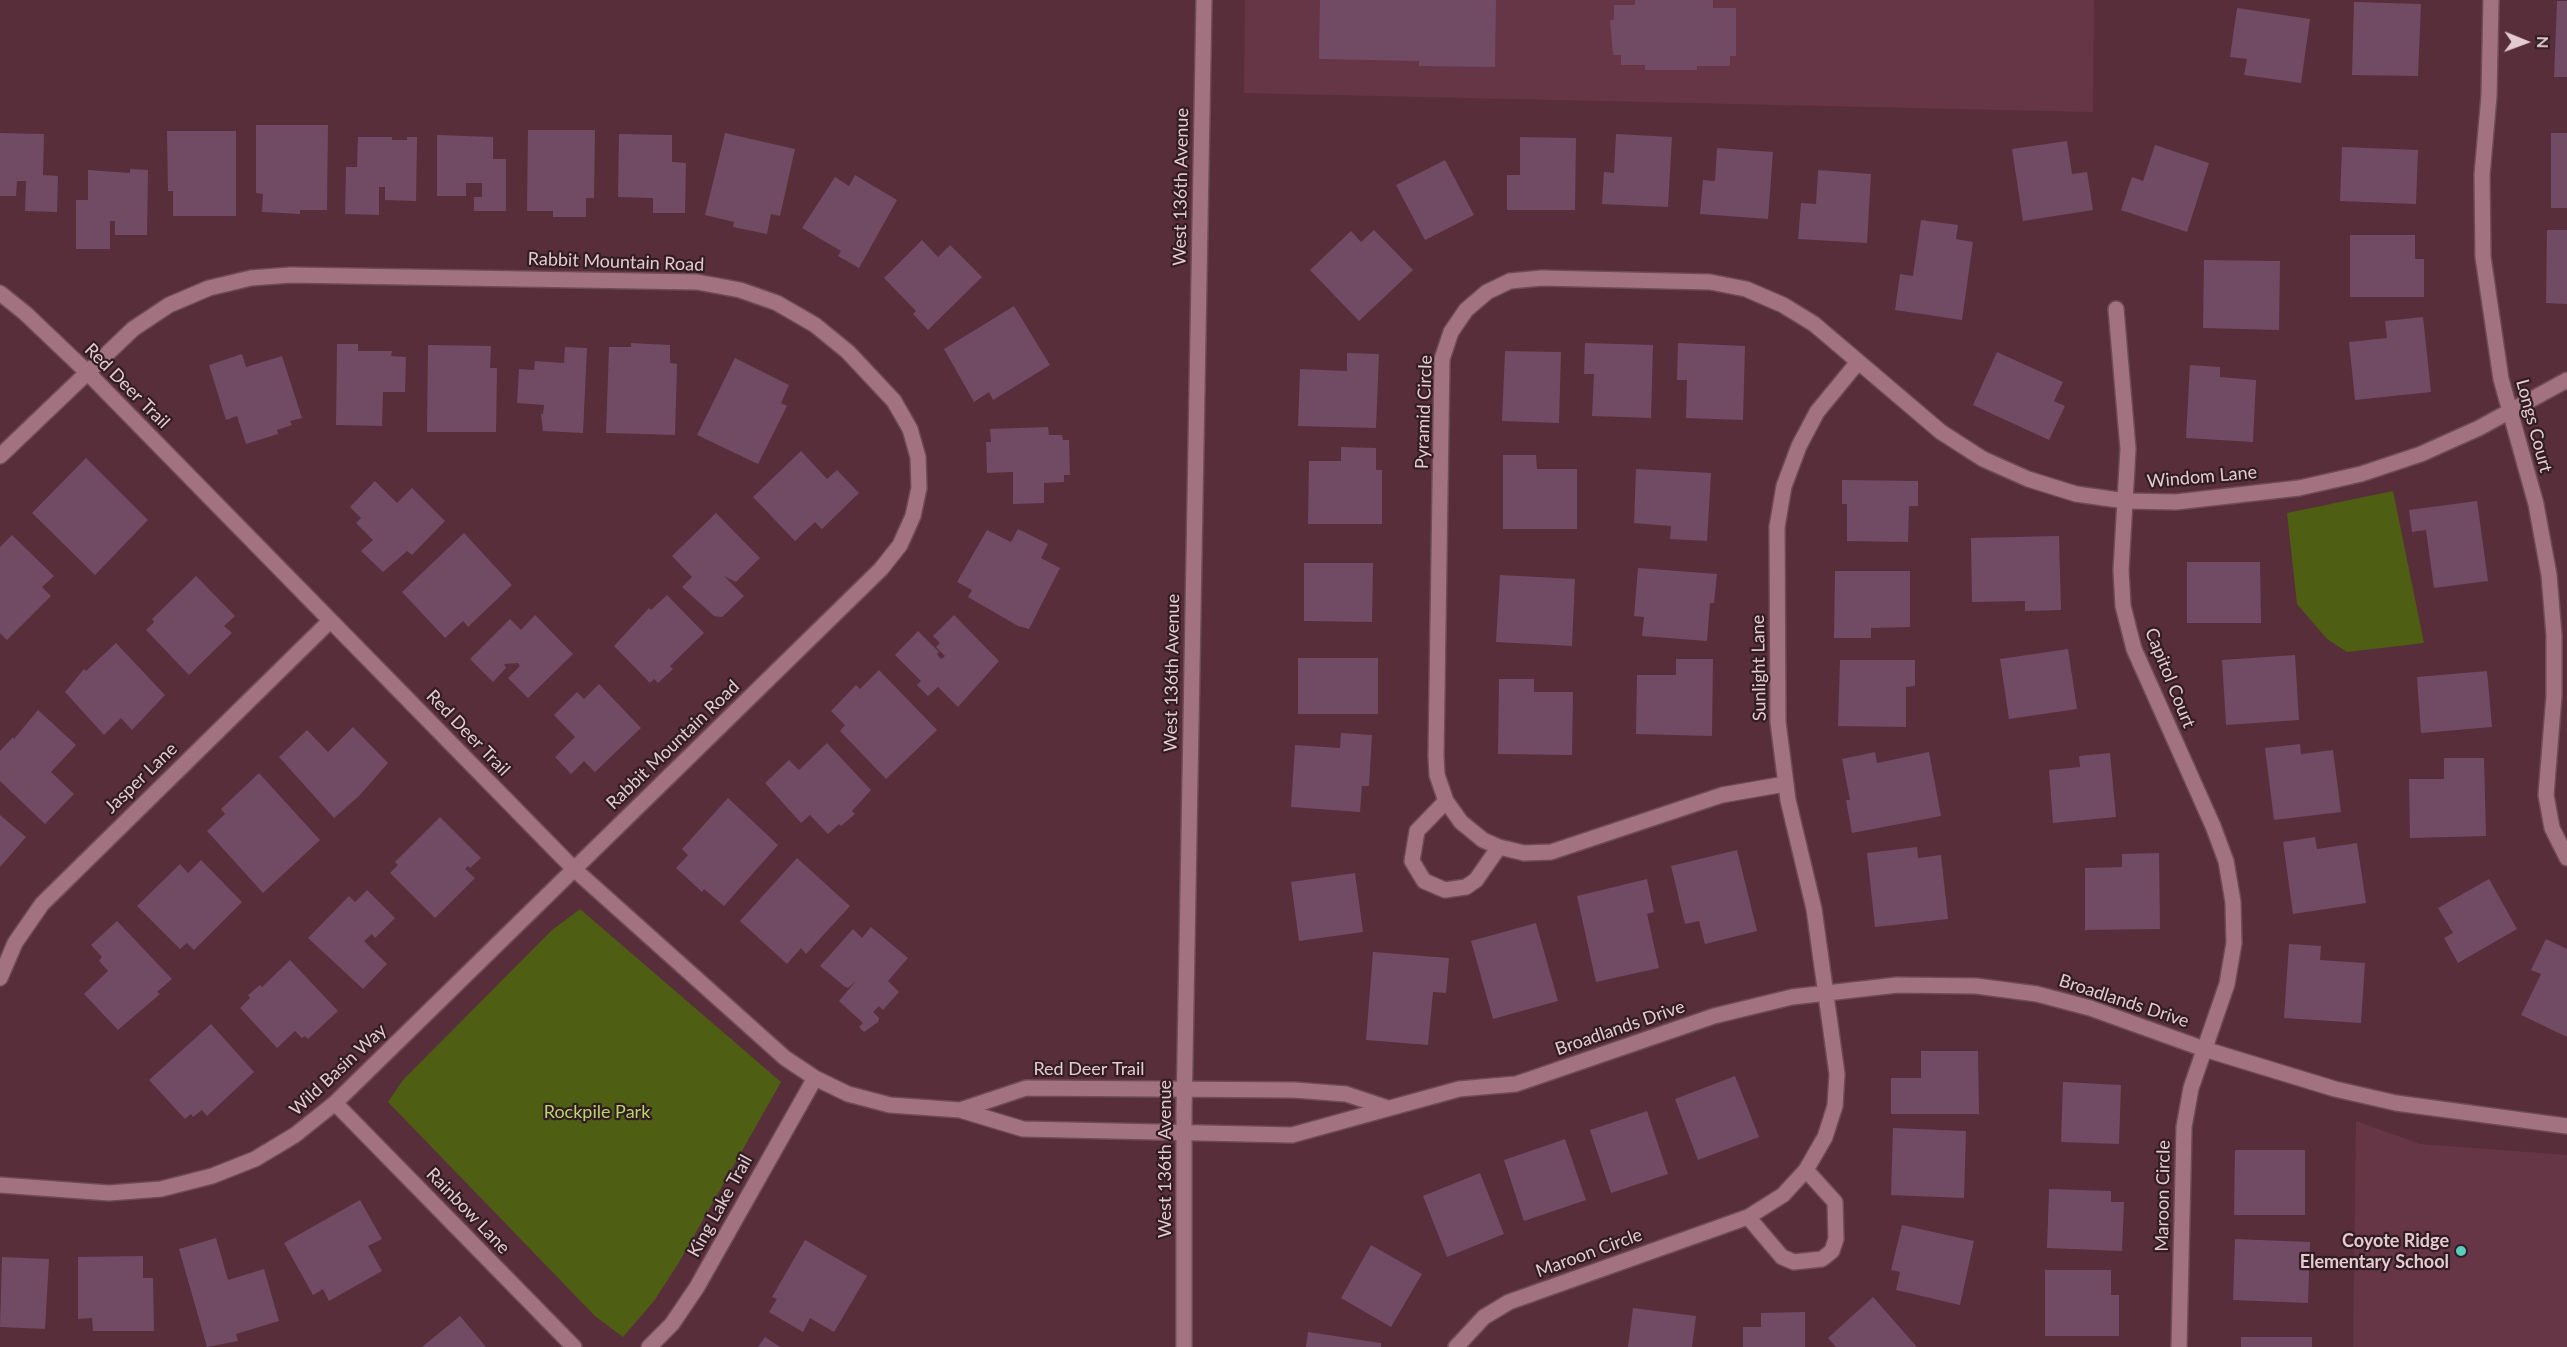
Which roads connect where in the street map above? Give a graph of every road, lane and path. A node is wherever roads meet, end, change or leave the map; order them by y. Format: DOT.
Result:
graph roads {
  1 [pos="1204,0"];
  2 [pos="2491,0"];
  3 [pos="0,293"];
  4 [pos="2116,309"];
  5 [pos="1858,362"];
  6 [pos="87,372"];
  7 [pos="2567,380"];
  8 [pos="2509,412"];
  9 [pos="0,456"];
  10 [pos="2126,501"];
  11 [pos="330,621"];
  12 [pos="1785,784"];
  13 [pos="1446,801"];
  14 [pos="1499,848"];
  15 [pos="2567,858"];
  16 [pos="574,869"];
  17 [pos="0,978"];
  18 [pos="1827,992"];
  19 [pos="2204,1049"];
  20 [pos="814,1078"];
  21 [pos="1184,1089"];
  22 [pos="335,1103"];
  23 [pos="1388,1108"];
  24 [pos="960,1110"];
  25 [pos="2567,1126"];
  26 [pos="1184,1132"];
  27 [pos="1806,1170"];
  28 [pos="0,1185"];
  29 [pos="1748,1217"];
  30 [pos="574,1347"];
  31 [pos="649,1347"];
  32 [pos="1184,1347"];
  33 [pos="1456,1347"];
  34 [pos="2180,1347"];
  1 -- 21 [label="street, West 136th Avenue"];
  2 -- 8 [label="street, Longs Court"];
  3 -- 6 [label="street, Red Deer Trail"];
  4 -- 10 [label="street, Capitol Court"];
  5 -- 10 [label="street, Windom Lane"];
  5 -- 12 [label="street, Sunlight Lane"];
  5 -- 13 [label="street, Pyramid Circle"];
  6 -- 9 [label="street, Rabbit Mountain Road"];
  6 -- 11 [label="street, Red Deer Trail"];
  6 -- 16 [label="street, Rabbit Mountain Road"];
  7 -- 8 [label="street, Windom Lane"];
  8 -- 10 [label="street, Windom Lane"];
  8 -- 15 [label="street, Longs Court"];
  10 -- 19 [label="street, Capitol Court"];
  11 -- 16 [label="street, Red Deer Trail"];
  11 -- 17 [label="street, Jasper Lane"];
  12 -- 14 [label="street, Pyramid Circle"];
  12 -- 18 [label="street, Sunlight Lane"];
  13 -- 14 [label="street, Pyramid Circle"];
  13 -- 14 [label="street"];
  16 -- 20 [label="street, Red Deer Trail"];
  16 -- 22 [label="street, Wild Basin Way"];
  18 -- 19 [label="street, Broadlands Drive"];
  18 -- 23 [label="street, Broadlands Drive"];
  18 -- 27 [label="street, Maroon Circle"];
  19 -- 25 [label="street, Broadlands Drive"];
  19 -- 34 [label="street, Maroon Circle"];
  20 -- 24 [label="street, Red Deer Trail"];
  20 -- 31 [label="street, King Lake Trail"];
  21 -- 23 [label="street"];
  21 -- 24 [label="street, Red Deer Trail"];
  21 -- 26 [label="street, West 136th Avenue"];
  22 -- 28 [label="street, Wild Basin Way"];
  22 -- 30 [label="street, Rainbow Lane"];
  23 -- 26 [label="street, Broadlands Drive"];
  24 -- 26 [label="street, Red Deer Trail"];
  26 -- 32 [label="street, West 136th Avenue"];
  27 -- 29 [label="street, Maroon Circle"];
  27 -- 29 [label="street"];
  29 -- 33 [label="street, Maroon Circle"];
}
